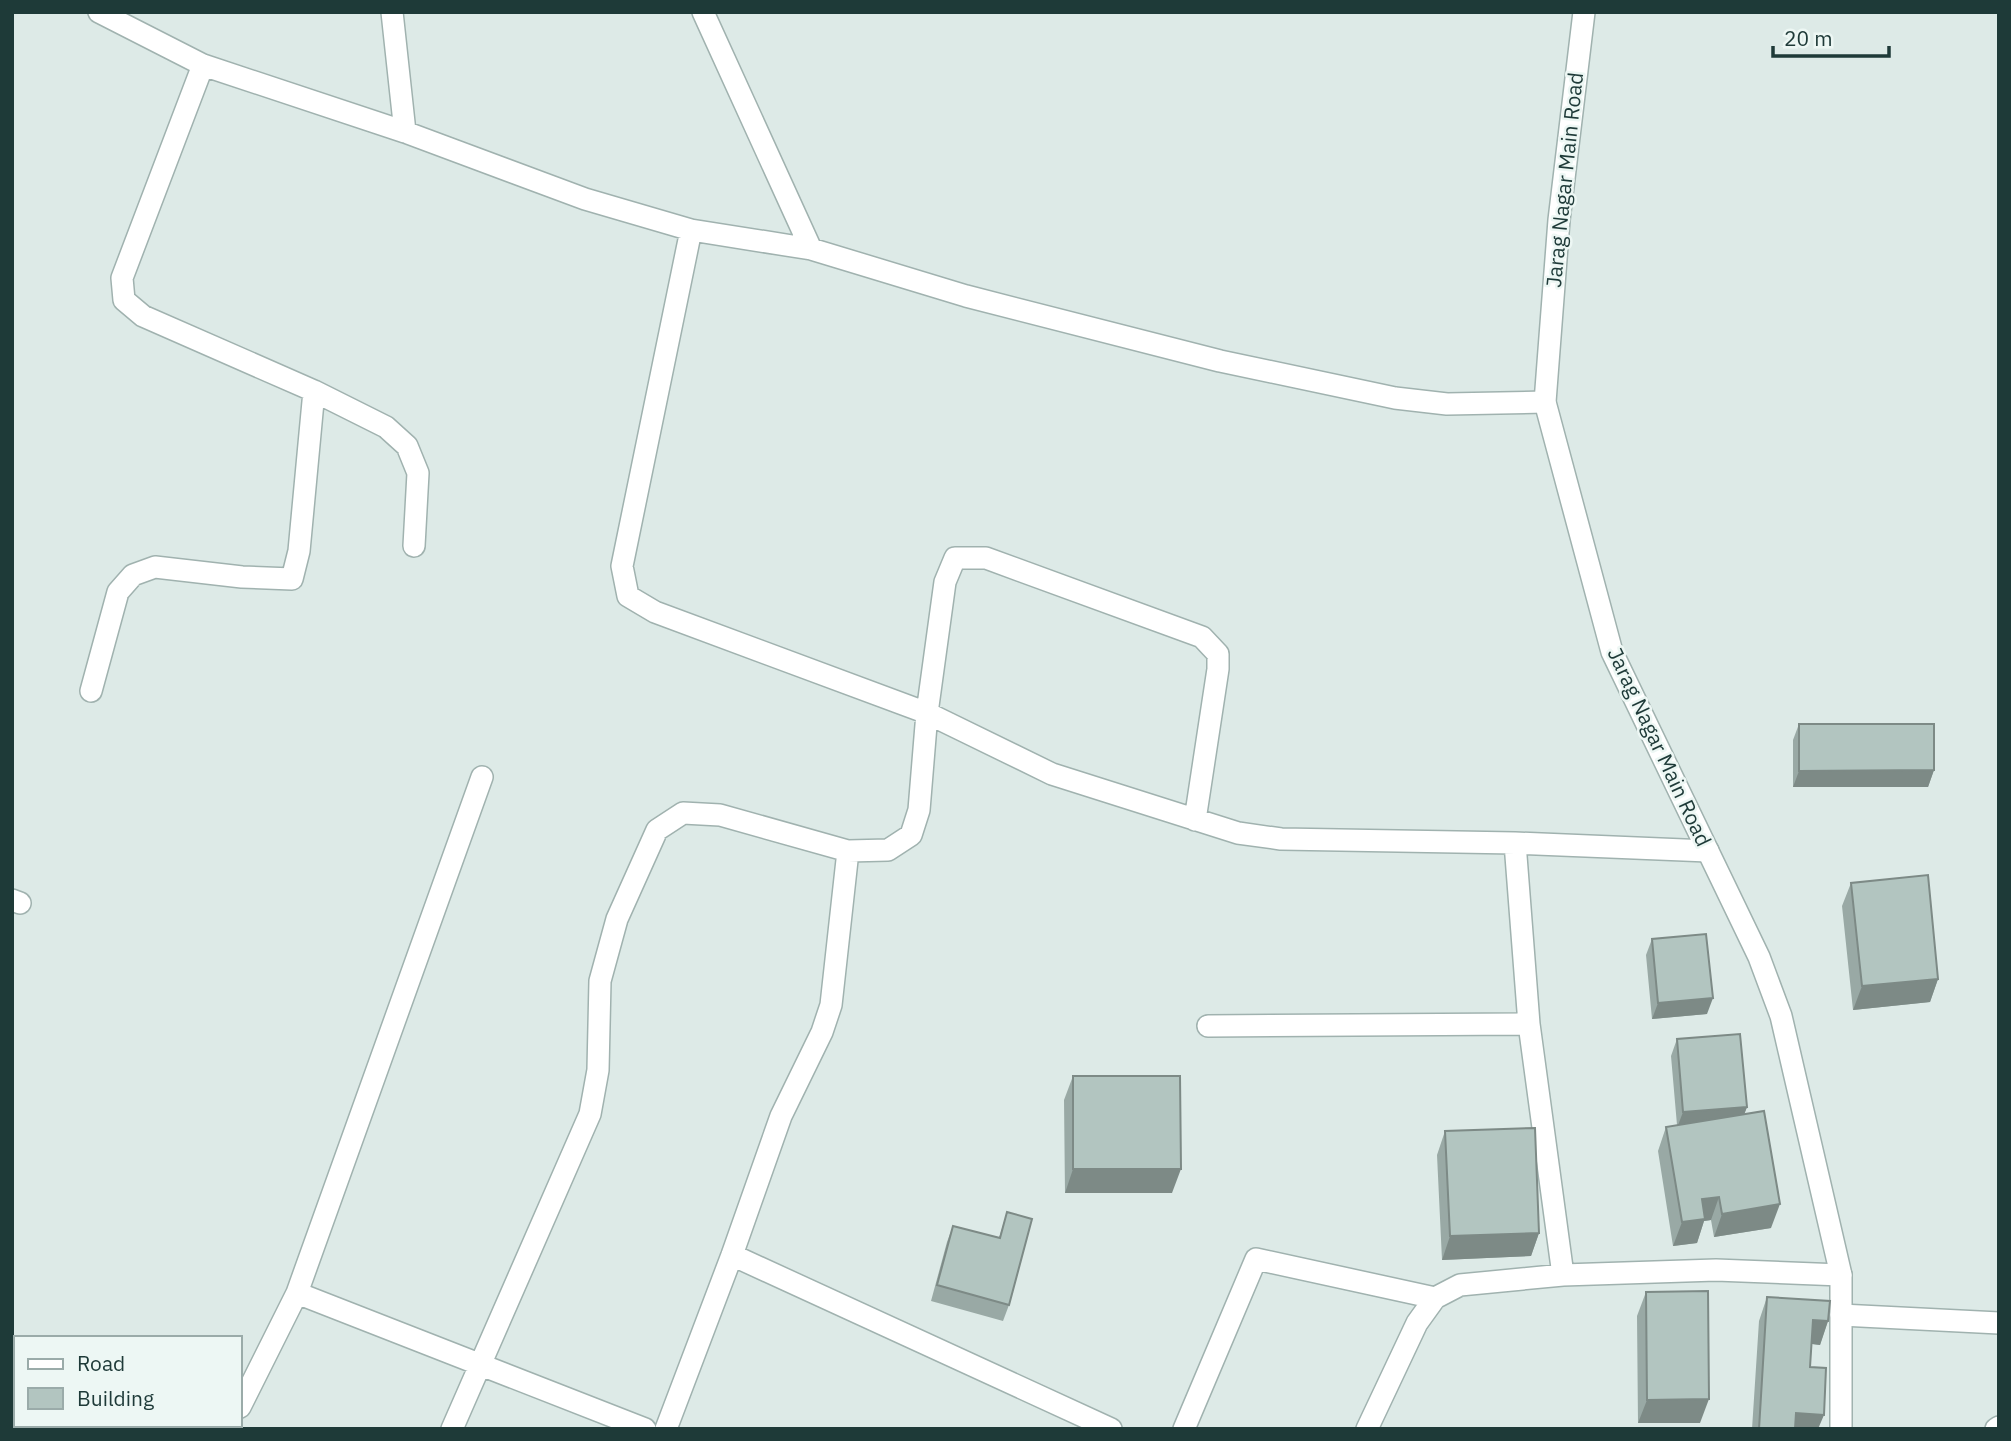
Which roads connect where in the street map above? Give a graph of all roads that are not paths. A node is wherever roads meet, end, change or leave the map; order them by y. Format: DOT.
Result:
graph roads {
  1 [pos="99,12"];
  2 [pos="392,12"];
  3 [pos="703,12"];
  4 [pos="1584,12"];
  5 [pos="203,65"];
  6 [pos="405,132"];
  7 [pos="691,230"];
  8 [pos="811,249"];
  9 [pos="314,391"];
  10 [pos="1545,402"];
  11 [pos="414,546"];
  12 [pos="91,691"];
  13 [pos="928,713"];
  14 [pos="482,777"];
  15 [pos="1195,820"];
  16 [pos="1515,843"];
  17 [pos="848,851"];
  18 [pos="1708,851"];
  19 [pos="1529,1024"];
  20 [pos="1208,1026"];
  21 [pos="732,1255"];
  22 [pos="1563,1275"];
  23 [pos="1841,1275"];
  24 [pos="297,1293"];
  25 [pos="1435,1298"];
  26 [pos="1841,1315"];
  27 [pos="1999,1323"];
  28 [pos="480,1366"];
  29 [pos="242,1403"];
  30 [pos="452,1429"];
  31 [pos="645,1429"];
  32 [pos="666,1429"];
  33 [pos="1111,1429"];
  34 [pos="1184,1429"];
  35 [pos="1367,1429"];
  36 [pos="1840,1429"];
  1 -- 5 [label="street"];
  2 -- 6 [label="street"];
  3 -- 8 [label="street"];
  4 -- 10 [label="street, Jarag Nagar Main Road"];
  5 -- 6 [label="street"];
  5 -- 9 [label="street"];
  6 -- 7 [label="street"];
  7 -- 8 [label="street"];
  7 -- 13 [label="street"];
  8 -- 10 [label="street"];
  9 -- 11 [label="street"];
  9 -- 12 [label="street"];
  10 -- 18 [label="street, Jarag Nagar Main Road"];
  13 -- 15 [label="street"];
  13 -- 15 [label="street"];
  13 -- 17 [label="street"];
  14 -- 24 [label="street"];
  15 -- 16 [label="street"];
  16 -- 18 [label="street"];
  16 -- 19 [label="street"];
  17 -- 21 [label="street"];
  17 -- 28 [label="street"];
  18 -- 23 [label="street, Jarag Nagar Main Road"];
  19 -- 20 [label="street"];
  19 -- 22 [label="street"];
  21 -- 32 [label="street"];
  21 -- 33 [label="street"];
  22 -- 23 [label="street"];
  22 -- 25 [label="street"];
  23 -- 26 [label="street, Jarag Nagar Main Road"];
  24 -- 28 [label="street"];
  24 -- 29 [label="street"];
  25 -- 34 [label="street"];
  25 -- 35 [label="street"];
  26 -- 27 [label="street"];
  26 -- 36 [label="street, Jarag Nagar Main Road"];
  28 -- 30 [label="street"];
  28 -- 31 [label="street"];
}
